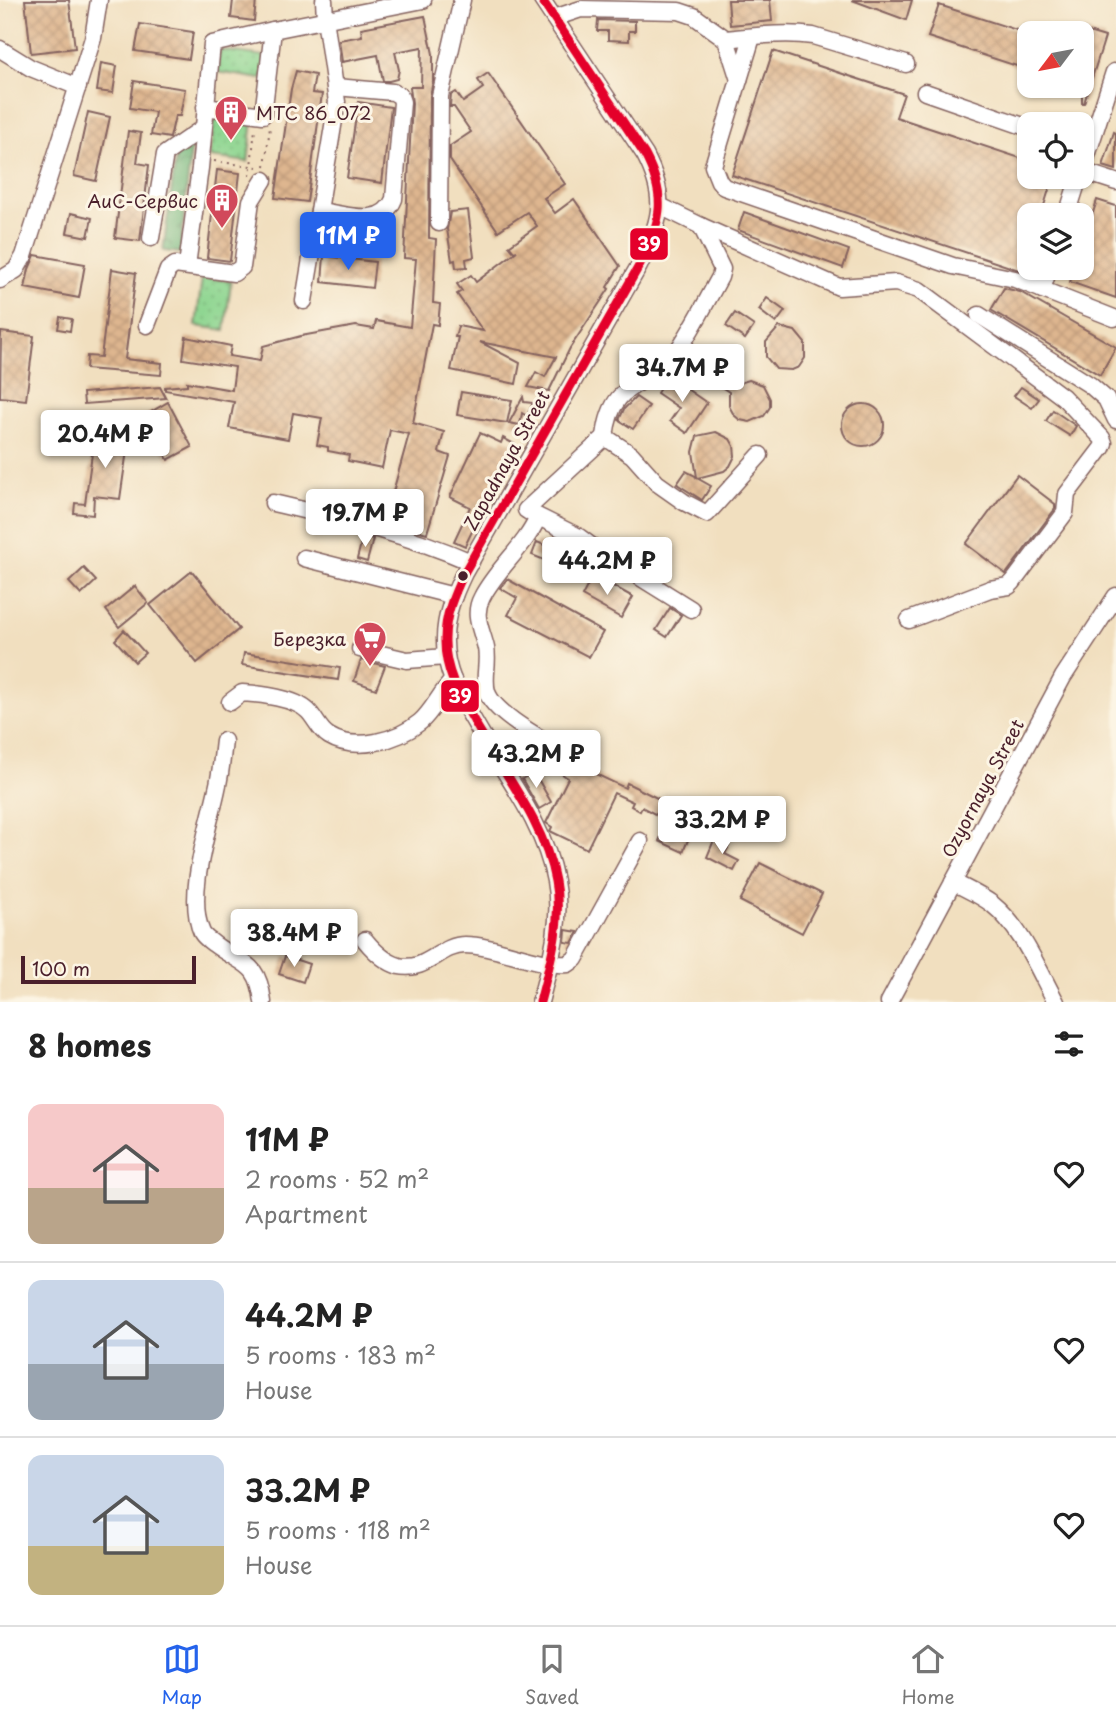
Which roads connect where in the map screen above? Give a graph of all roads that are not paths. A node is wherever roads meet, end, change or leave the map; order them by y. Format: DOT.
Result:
graph roads {
  1 [pos="99,0"];
  2 [pos="324,0"];
  3 [pos="423,0"];
  4 [pos="462,0"];
  5 [pos="542,0"];
  6 [pos="325,18"];
  7 [pos="554,18"];
  8 [pos="273,30"];
  9 [pos="752,37"];
  10 [pos="726,40"];
  11 [pos="0,50"];
  12 [pos="906,64"];
  13 [pos="1114,72"];
  14 [pos="739,80"];
  15 [pos="78,87"];
  16 [pos="336,87"];
  17 [pos="925,92"];
  18 [pos="205,107"];
  19 [pos="1017,124"];
  20 [pos="1094,124"];
  21 [pos="203,128"];
  22 [pos="1094,175"];
  23 [pos="257,179"];
  24 [pos="1116,182"];
  25 [pos="660,206"];
  26 [pos="319,211"];
  27 [pos="439,223"];
  28 [pos="701,226"];
  29 [pos="151,238"];
  30 [pos="187,266"];
  31 [pos="1045,280"];
  32 [pos="0,281"];
  33 [pos="1042,290"];
  34 [pos="304,301"];
  35 [pos="979,315"];
  36 [pos="1114,318"];
  37 [pos="147,325"];
  38 [pos="1116,420"];
  39 [pos="605,437"];
  40 [pos="760,455"];
  41 [pos="505,499"];
  42 [pos="273,503"];
  43 [pos="532,513"];
  44 [pos="304,558"];
  45 [pos="471,562"];
  46 [pos="454,596"];
  47 [pos="1116,596"];
  48 [pos="691,609"];
  49 [pos="909,620"];
  50 [pos="360,649"];
  51 [pos="446,657"];
  52 [pos="453,680"];
  53 [pos="230,702"];
  54 [pos="224,741"];
  55 [pos="572,757"];
  56 [pos="640,841"];
  57 [pos="953,882"];
  58 [pos="365,940"];
  59 [pos="550,962"];
  60 [pos="262,1002"];
  61 [pos="540,1002"];
  62 [pos="888,1002"];
  63 [pos="1056,1002"];
  1 -- 15 [label="street"];
  2 -- 6 [label="street"];
  3 -- 6 [label="street"];
  4 -- 27 [label="street"];
  5 -- 7 [label="street, Zapadnaya Street"];
  6 -- 8 [label="street"];
  6 -- 16 [label="street"];
  7 -- 10 [label="street"];
  7 -- 25 [label="street, Zapadnaya Street"];
  8 -- 18 [label="street"];
  8 -- 18 [label="street"];
  9 -- 10 [label="street"];
  9 -- 12 [label="street"];
  9 -- 14 [label="street"];
  10 -- 14 [label="street"];
  11 -- 15 [label="street"];
  13 -- 20 [label="street"];
  14 -- 33 [label="street"];
  15 -- 32 [label="street"];
  16 -- 26 [label="street"];
  16 -- 26 [label="street"];
  17 -- 19 [label="street"];
  18 -- 21 [label="street"];
  21 -- 29 [label="street"];
  21 -- 30 [label="street"];
  22 -- 24 [label="street"];
  23 -- 30 [label="street"];
  25 -- 28 [label="street"];
  25 -- 41 [label="street, Zapadnaya Street"];
  26 -- 34 [label="street"];
  28 -- 39 [label="street"];
  28 -- 49 [label="street"];
  30 -- 37 [label="street"];
  31 -- 33 [label="street"];
  33 -- 36 [label="street"];
  35 -- 38 [label="street"];
  39 -- 40 [label="street"];
  39 -- 43 [label="street"];
  41 -- 43 [label="street"];
  41 -- 45 [label="street, Zapadnaya Street"];
  42 -- 45 [label="street"];
  43 -- 48 [label="street"];
  43 -- 55 [label="street"];
  44 -- 46 [label="street"];
  45 -- 46 [label="street, Zapadnaya Street"];
  46 -- 51 [label="street, Zapadnaya Street"];
  47 -- 57 [label="street, Ozyornaya Street"];
  50 -- 51 [label="street"];
  51 -- 52 [label="street, Zapadnaya Street"];
  52 -- 53 [label="street"];
  52 -- 59 [label="street, Zapadnaya Street"];
  54 -- 60 [label="street"];
  56 -- 59 [label="street"];
  57 -- 62 [label="street, Ozyornaya Street"];
  57 -- 63 [label="street"];
  58 -- 59 [label="street"];
  59 -- 61 [label="street, Zapadnaya Street"];
}
